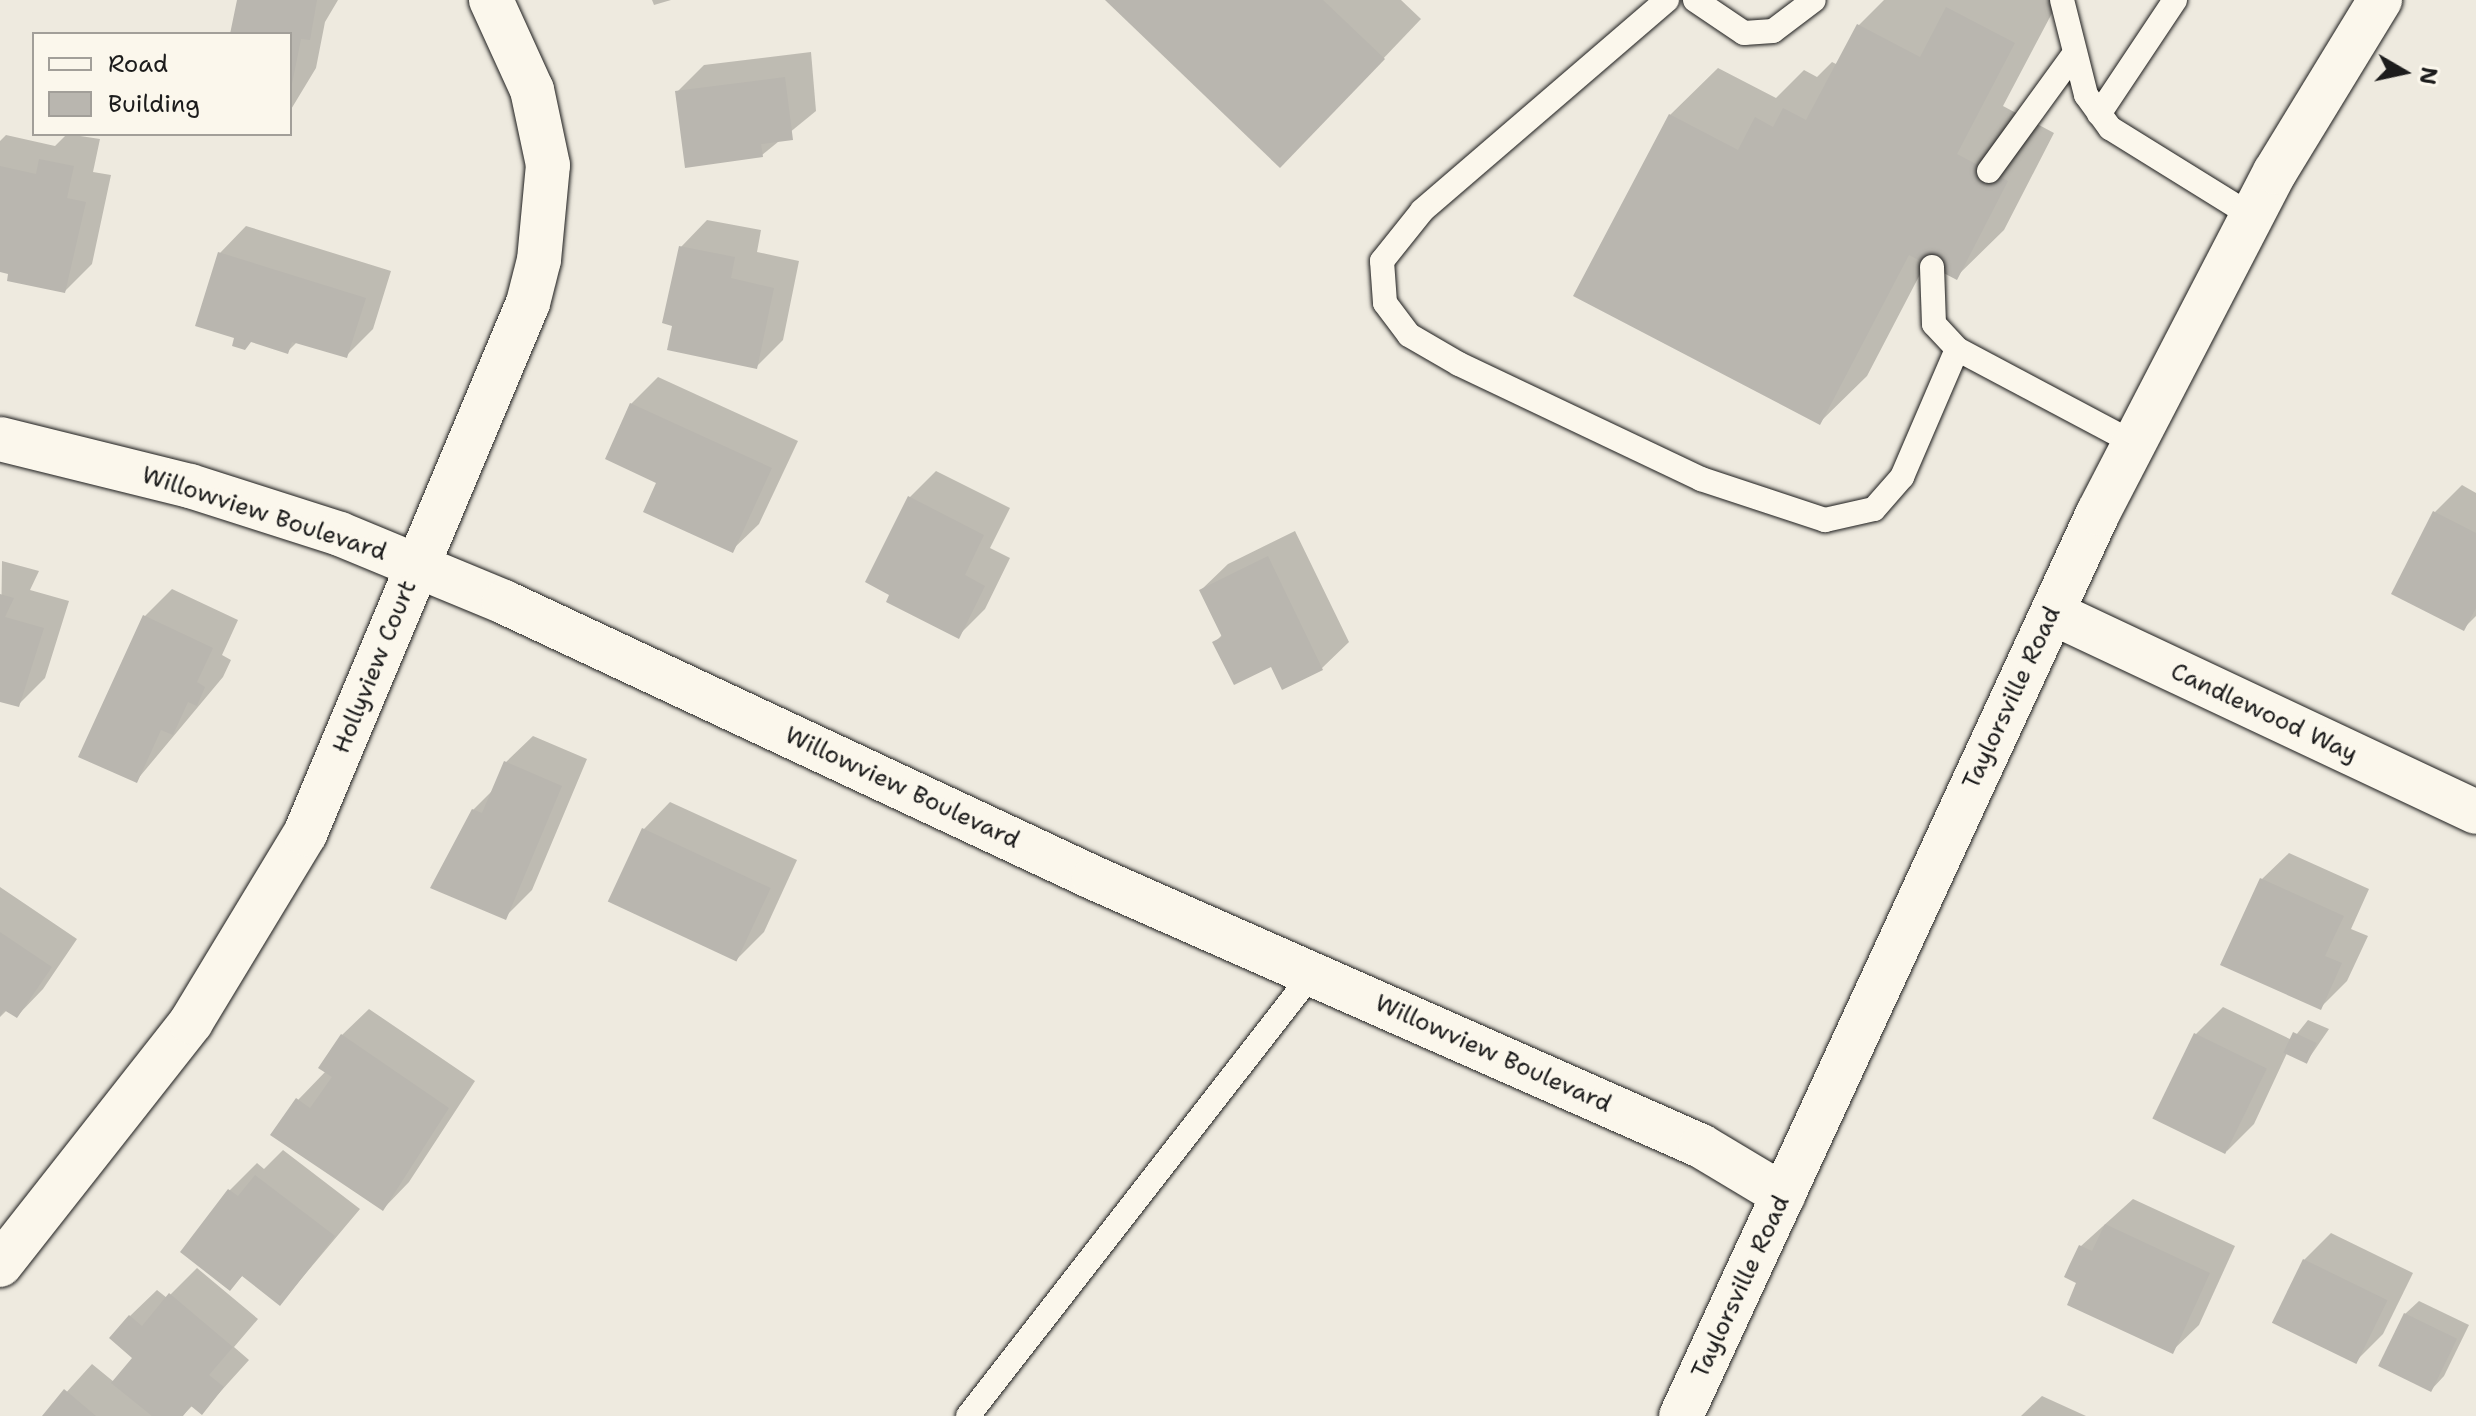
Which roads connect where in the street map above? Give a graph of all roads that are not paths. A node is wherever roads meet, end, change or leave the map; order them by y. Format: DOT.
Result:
graph roads {
  1 [pos="491,0"];
  2 [pos="1667,0"];
  3 [pos="1695,0"];
  4 [pos="1814,0"];
  5 [pos="2062,0"];
  6 [pos="2175,0"];
  7 [pos="2380,0"];
  8 [pos="2074,54"];
  9 [pos="2099,114"];
  10 [pos="1989,171"];
  11 [pos="2252,216"];
  12 [pos="1932,267"];
  13 [pos="1957,349"];
  14 [pos="0,439"];
  15 [pos="2134,443"];
  16 [pos="417,565"];
  17 [pos="2053,613"];
  18 [pos="2476,812"];
  19 [pos="1312,974"];
  20 [pos="1783,1195"];
  21 [pos="0,1265"];
  22 [pos="968,1416"];
  23 [pos="1681,1416"];
  1 -- 16 [label="street, Hollyview Court"];
  2 -- 13 [label="lane"];
  3 -- 4 [label="lane"];
  5 -- 8 [label="lane"];
  6 -- 9 [label="lane"];
  7 -- 11 [label="street, Taylorsville Road"];
  8 -- 9 [label="lane"];
  8 -- 10 [label="lane"];
  9 -- 11 [label="lane"];
  11 -- 15 [label="street, Taylorsville Road"];
  12 -- 13 [label="lane"];
  13 -- 15 [label="lane"];
  14 -- 16 [label="street, Willowview Boulevard"];
  15 -- 17 [label="street, Taylorsville Road"];
  16 -- 19 [label="street, Willowview Boulevard"];
  16 -- 21 [label="street, Hollyview Court"];
  17 -- 18 [label="street, Candlewood Way"];
  17 -- 20 [label="street, Taylorsville Road"];
  19 -- 20 [label="street, Willowview Boulevard"];
  19 -- 22 [label="lane"];
  20 -- 23 [label="street, Taylorsville Road"];
}
